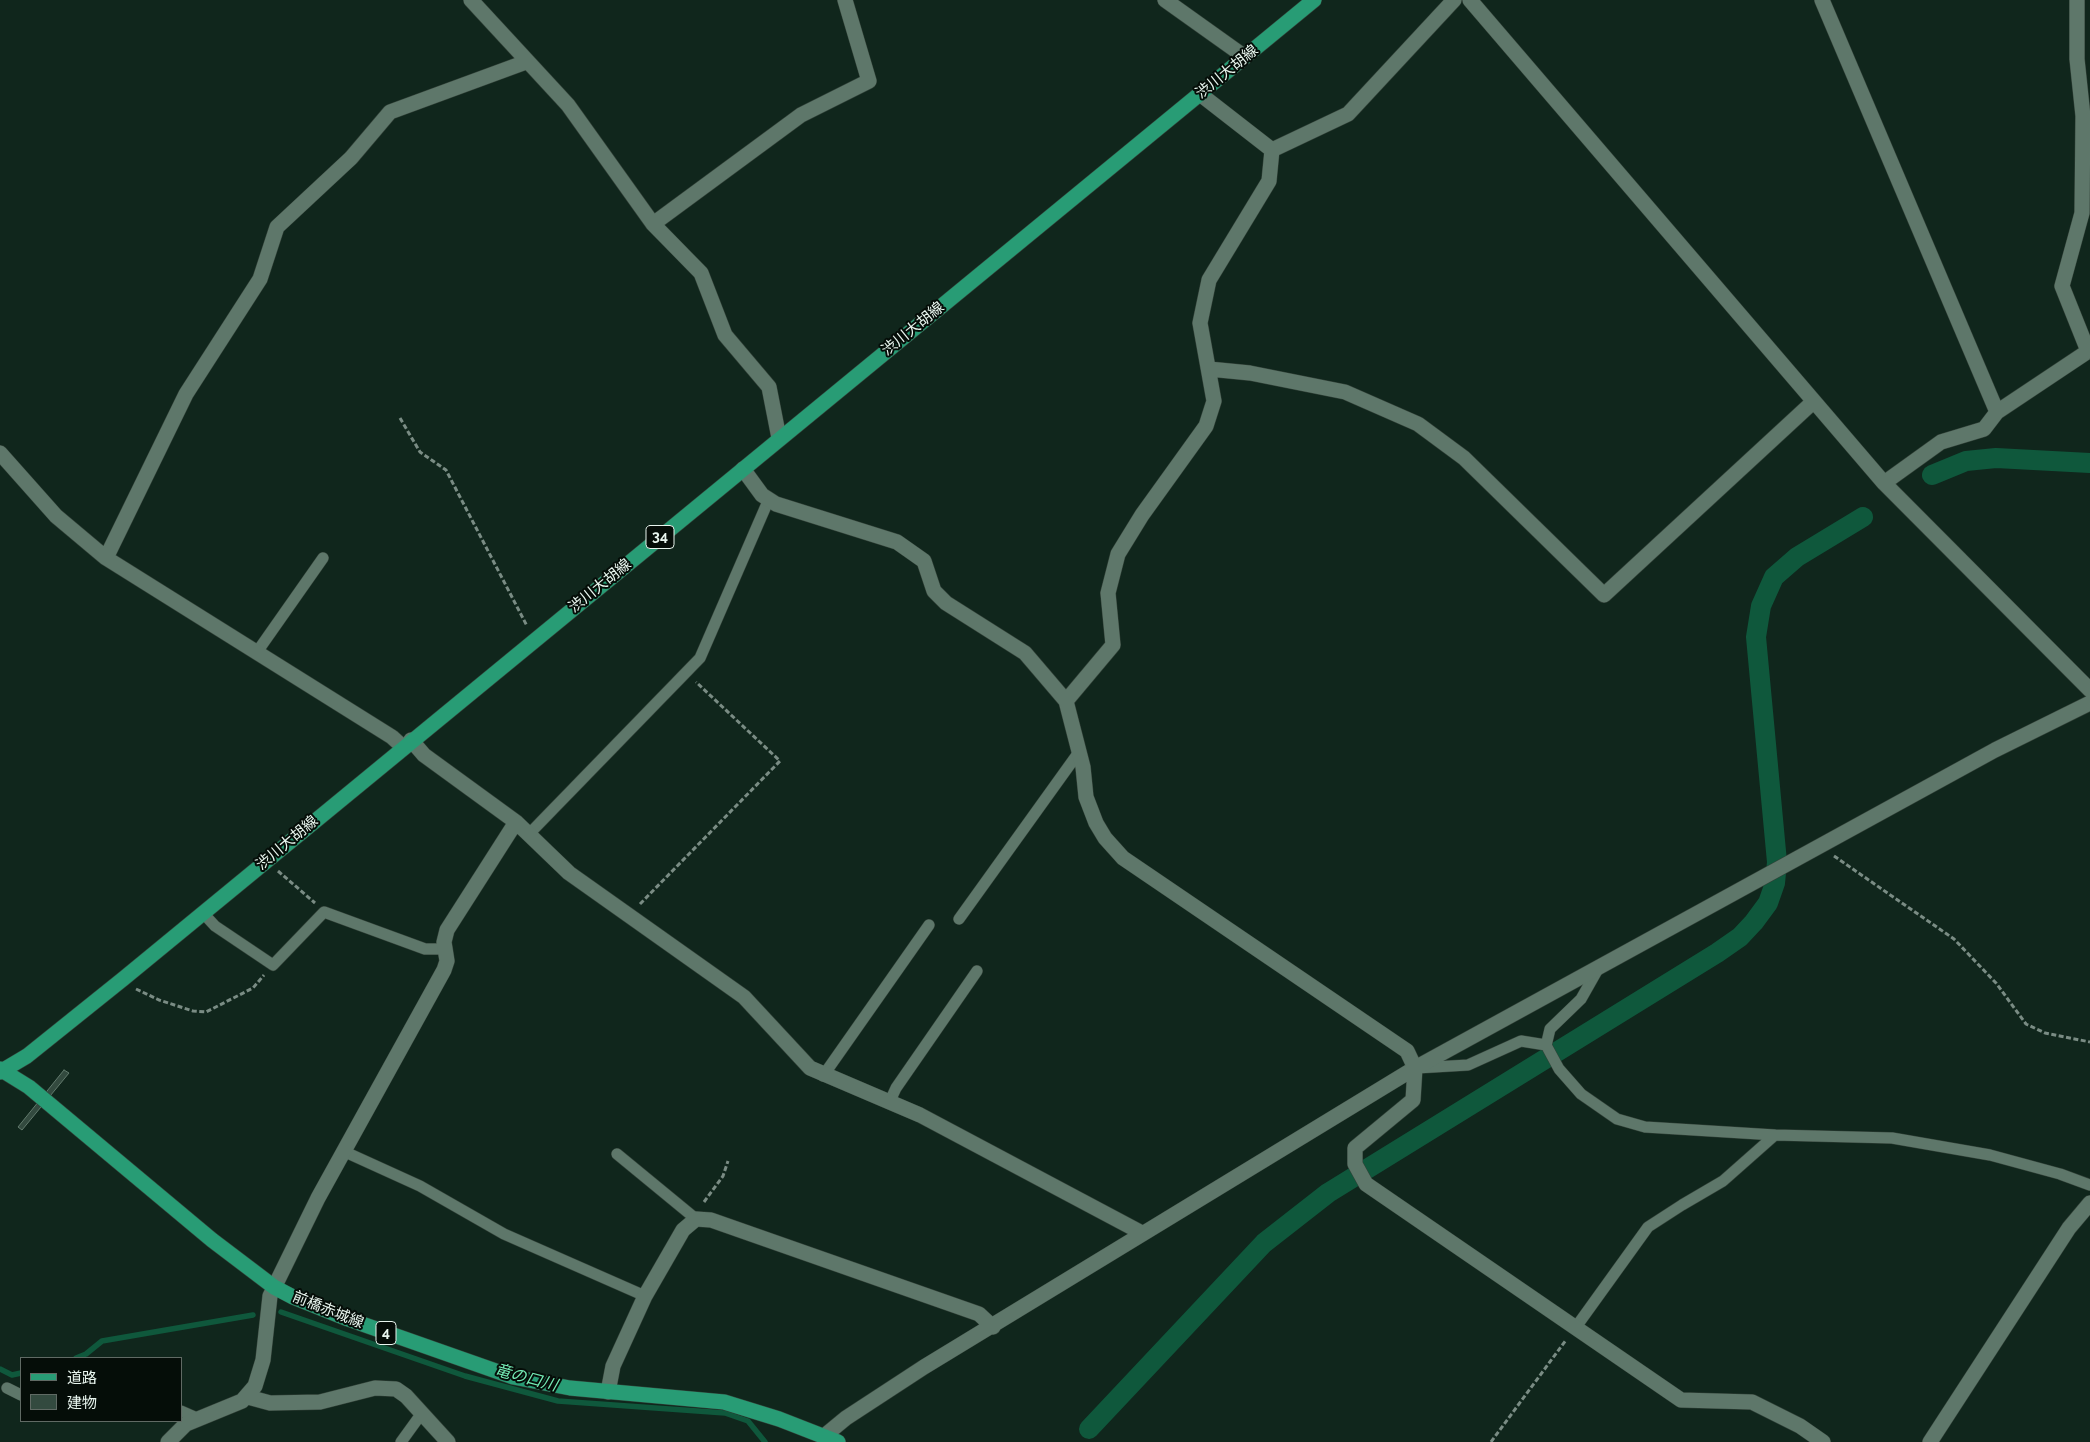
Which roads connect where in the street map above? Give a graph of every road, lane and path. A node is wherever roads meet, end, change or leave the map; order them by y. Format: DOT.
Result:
graph roads {
  1 [pos="471,0"];
  2 [pos="845,0"];
  3 [pos="1165,0"];
  4 [pos="1314,0"];
  5 [pos="1454,0"];
  6 [pos="1470,0"];
  7 [pos="1822,0"];
  8 [pos="2077,0"];
  9 [pos="1245,57"];
  10 [pos="526,62"];
  11 [pos="1200,94"];
  12 [pos="1272,150"];
  13 [pos="653,224"];
  14 [pos="2089,351"];
  15 [pos="1209,369"];
  16 [pos="1813,402"];
  17 [pos="1997,412"];
  18 [pos="400,418"];
  19 [pos="779,438"];
  20 [pos="0,453"];
  21 [pos="743,469"];
  22 [pos="1884,483"];
  23 [pos="769,499"];
  24 [pos="106,558"];
  25 [pos="323,558"];
  26 [pos="534,640"];
  27 [pos="257,652"];
  28 [pos="686,673"];
  29 [pos="2090,690"];
  30 [pos="1066,701"];
  31 [pos="2090,703"];
  32 [pos="407,744"];
  33 [pos="1079,752"];
  34 [pos="516,822"];
  35 [pos="529,834"];
  36 [pos="1821,847"];
  37 [pos="266,860"];
  38 [pos="324,912"];
  39 [pos="203,913"];
  40 [pos="629,916"];
  41 [pos="959,919"];
  42 [pos="929,925"];
  43 [pos="445,949"];
  44 [pos="273,965"];
  45 [pos="1598,969"];
  46 [pos="977,971"];
  47 [pos="123,979"];
  48 [pos="2090,1042"];
  49 [pos="1546,1046"];
  50 [pos="1415,1068"];
  51 [pos="1,1071"];
  52 [pos="823,1076"];
  53 [pos="890,1101"];
  54 [pos="1775,1135"];
  55 [pos="343,1151"];
  56 [pos="616,1154"];
  57 [pos="728,1161"];
  58 [pos="2090,1185"];
  59 [pos="2090,1203"];
  60 [pos="696,1219"];
  61 [pos="1142,1233"];
  62 [pos="274,1287"];
  63 [pos="645,1296"];
  64 [pos="993,1327"];
  65 [pos="1576,1328"];
  66 [pos="7,1388"];
  67 [pos="608,1392"];
  68 [pos="20,1395"];
  69 [pos="248,1397"];
  70 [pos="182,1412"];
  71 [pos="422,1413"];
  72 [pos="197,1418"];
  73 [pos="823,1437"];
  74 [pos="168,1442"];
  75 [pos="401,1442"];
  76 [pos="448,1442"];
  77 [pos="838,1442"];
  78 [pos="1490,1442"];
  79 [pos="1823,1442"];
  80 [pos="1930,1442"];
  1 -- 10 [label="street"];
  2 -- 13 [label="street"];
  3 -- 9 [label="street"];
  4 -- 9 [label="main road, 渋川大胡線 / 34"];
  5 -- 12 [label="street"];
  6 -- 16 [label="street"];
  7 -- 17 [label="street"];
  8 -- 14 [label="street"];
  9 -- 11 [label="main road, 渋川大胡線 / 34"];
  10 -- 13 [label="street"];
  10 -- 24 [label="street"];
  11 -- 12 [label="street"];
  11 -- 19 [label="main road, 渋川大胡線 / 34"];
  12 -- 15 [label="street"];
  13 -- 19 [label="street"];
  14 -- 17 [label="street"];
  15 -- 16 [label="street"];
  15 -- 30 [label="street"];
  16 -- 22 [label="street"];
  17 -- 22 [label="street"];
  18 -- 26 [label="path"];
  19 -- 21 [label="main road, 渋川大胡線 / 34"];
  20 -- 24 [label="street"];
  21 -- 23 [label="street"];
  21 -- 26 [label="main road, 渋川大胡線 / 34"];
  22 -- 29 [label="street"];
  23 -- 28 [label="lane"];
  23 -- 30 [label="street"];
  24 -- 27 [label="street"];
  25 -- 27 [label="lane"];
  26 -- 32 [label="main road, 渋川大胡線 / 34"];
  27 -- 32 [label="street"];
  28 -- 35 [label="lane"];
  28 -- 40 [label="path"];
  30 -- 33 [label="street"];
  31 -- 36 [label="street"];
  32 -- 34 [label="street"];
  32 -- 37 [label="main road, 渋川大胡線 / 34"];
  33 -- 41 [label="lane"];
  33 -- 50 [label="street"];
  34 -- 35 [label="street"];
  34 -- 43 [label="street"];
  35 -- 40 [label="street"];
  36 -- 45 [label="street"];
  36 -- 48 [label="path"];
  37 -- 38 [label="path"];
  37 -- 39 [label="main road, 渋川大胡線 / 34"];
  38 -- 43 [label="lane"];
  38 -- 44 [label="lane"];
  39 -- 44 [label="lane"];
  39 -- 47 [label="main road, 渋川大胡線 / 34"];
  40 -- 52 [label="street"];
  42 -- 52 [label="lane"];
  43 -- 55 [label="street"];
  44 -- 47 [label="path"];
  45 -- 49 [label="lane"];
  45 -- 50 [label="street"];
  46 -- 53 [label="lane"];
  47 -- 51 [label="main road, 渋川大胡線 / 34"];
  49 -- 50 [label="lane"];
  49 -- 54 [label="lane"];
  50 -- 61 [label="street"];
  50 -- 65 [label="street"];
  51 -- 62 [label="main road, 前橋赤城線 / 4"];
  52 -- 53 [label="street"];
  53 -- 61 [label="street"];
  54 -- 58 [label="lane"];
  54 -- 65 [label="lane"];
  55 -- 62 [label="street"];
  55 -- 63 [label="lane"];
  56 -- 60 [label="lane"];
  57 -- 60 [label="path"];
  59 -- 80 [label="street"];
  60 -- 63 [label="street"];
  60 -- 64 [label="street"];
  61 -- 64 [label="street"];
  62 -- 67 [label="main road, 前橋赤城線 / 4"];
  62 -- 69 [label="street"];
  63 -- 67 [label="street"];
  64 -- 73 [label="street"];
  65 -- 78 [label="path"];
  65 -- 79 [label="street"];
  66 -- 68 [label="lane"];
  67 -- 73 [label="main road, 前橋赤城線 / 4"];
  69 -- 71 [label="street"];
  69 -- 72 [label="street"];
  70 -- 72 [label="lane"];
  71 -- 75 [label="lane"];
  71 -- 76 [label="street"];
  72 -- 74 [label="street"];
  73 -- 77 [label="main road, 前橋赤城線 / 4"];
}
